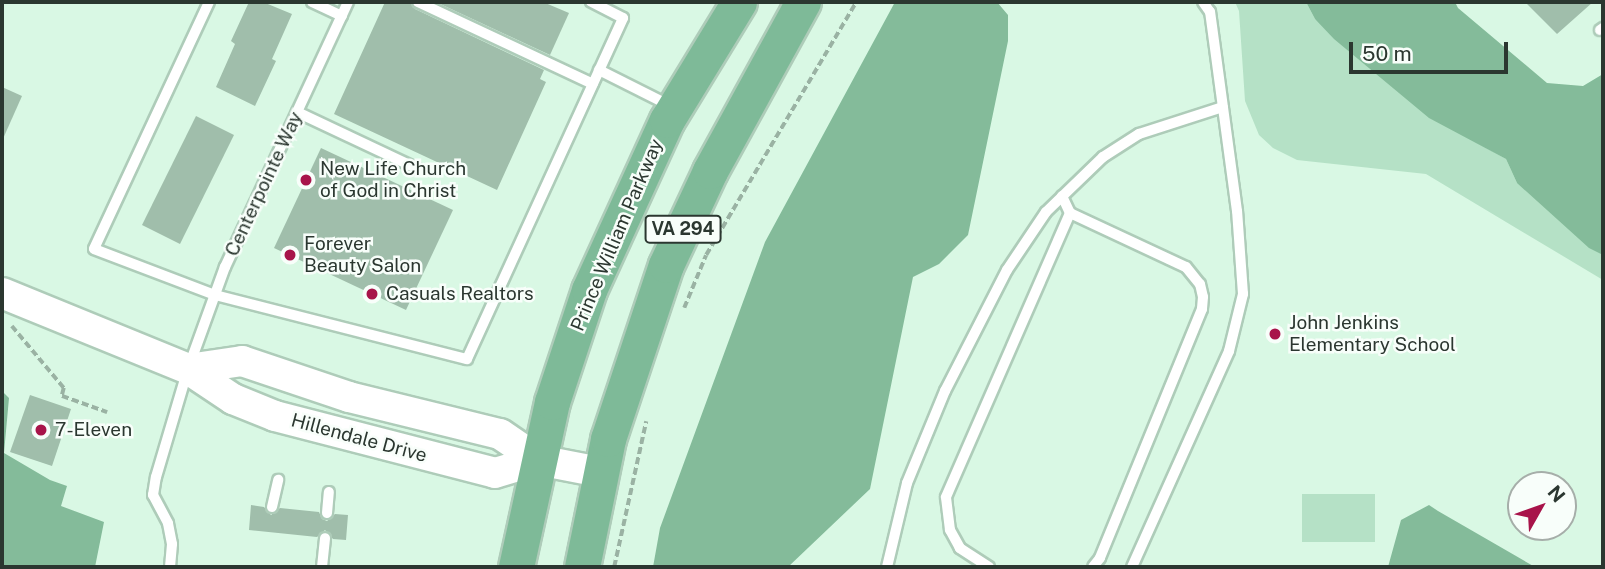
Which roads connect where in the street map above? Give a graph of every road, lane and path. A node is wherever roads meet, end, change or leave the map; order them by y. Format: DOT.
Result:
graph roads {
  1 [pos="209,2"];
  2 [pos="312,2"];
  3 [pos="348,2"];
  4 [pos="418,2"];
  5 [pos="591,2"];
  6 [pos="739,2"];
  7 [pos="803,2"];
  8 [pos="856,2"];
  9 [pos="1203,2"];
  10 [pos="342,16"];
  11 [pos="599,70"];
  12 [pos="593,84"];
  13 [pos="1223,107"];
  14 [pos="675,108"];
  15 [pos="297,111"];
  16 [pos="418,169"];
  17 [pos="1062,196"];
  18 [pos="1070,213"];
  19 [pos="2,293"];
  20 [pos="215,295"];
  21 [pos="679,319"];
  22 [pos="11,325"];
  23 [pos="188,369"];
  24 [pos="107,412"];
  25 [pos="647,412"];
  26 [pos="538,460"];
  27 [pos="600,471"];
  28 [pos="278,480"];
  29 [pos="329,492"];
  30 [pos="272,507"];
  31 [pos="327,513"];
  32 [pos="325,538"];
  33 [pos="170,567"];
  34 [pos="322,567"];
  35 [pos="516,567"];
  36 [pos="582,567"];
  37 [pos="614,567"];
  38 [pos="887,567"];
  39 [pos="989,567"];
  40 [pos="1093,567"];
  41 [pos="1132,567"];
  1 -- 20 [label="lane"];
  2 -- 10 [label="lane"];
  3 -- 10 [label="lane, Centerpointe Way"];
  4 -- 12 [label="lane"];
  5 -- 11 [label="lane"];
  6 -- 14 [label="highway, Prince William Parkway / VA 294"];
  7 -- 27 [label="highway, VA 294"];
  8 -- 21 [label="path"];
  9 -- 13 [label="lane"];
  10 -- 15 [label="lane, Centerpointe Way"];
  11 -- 12 [label="lane"];
  11 -- 14 [label="lane"];
  12 -- 20 [label="lane"];
  13 -- 17 [label="lane"];
  13 -- 41 [label="lane"];
  14 -- 26 [label="highway, Prince William Parkway / VA 294"];
  15 -- 16 [label="lane"];
  15 -- 20 [label="lane, Centerpointe Way"];
  17 -- 18 [label="lane"];
  17 -- 38 [label="lane"];
  18 -- 39 [label="lane"];
  18 -- 40 [label="lane"];
  19 -- 23 [label="main road, Hillendale Drive"];
  20 -- 23 [label="lane, Centerpointe Way"];
  22 -- 24 [label="path"];
  23 -- 26 [label="main road, Hillendale Drive"];
  23 -- 26 [label="main road, Hillendale Drive"];
  23 -- 33 [label="lane, Centerpointe Way"];
  25 -- 37 [label="path"];
  26 -- 27 [label="main road, Hillendale Drive"];
  26 -- 35 [label="highway, Prince William Parkway / VA 294"];
  27 -- 36 [label="highway, VA 294"];
  28 -- 30 [label="lane"];
  29 -- 31 [label="lane"];
  32 -- 34 [label="lane"];
}
